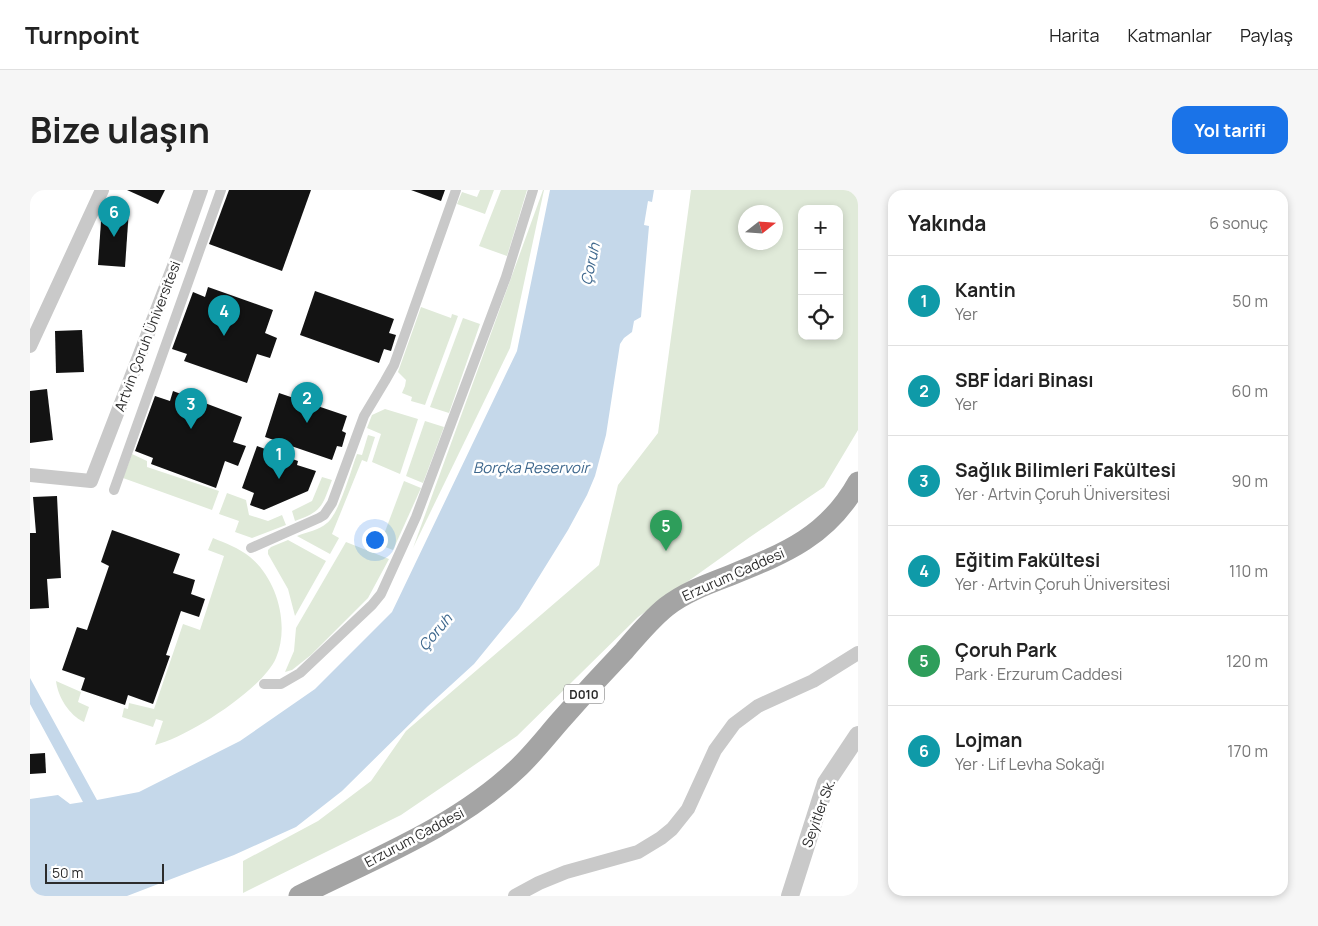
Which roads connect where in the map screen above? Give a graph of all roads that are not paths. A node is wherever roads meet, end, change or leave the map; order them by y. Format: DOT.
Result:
graph roads {
  1 [pos="102,190"];
  2 [pos="201,190"];
  3 [pos="221,190"];
  4 [pos="456,190"];
  5 [pos="533,190"];
  6 [pos="30,346"];
  7 [pos="30,475"];
  8 [pos="858,482"];
  9 [pos="114,490"];
  10 [pos="251,548"];
  11 [pos="858,653"];
  12 [pos="264,684"];
  13 [pos="858,735"];
  14 [pos="299,896"];
  15 [pos="515,896"];
  16 [pos="790,896"];
  1 -- 6 [label="street"];
  2 -- 7 [label="street, Artvin Çoruh Üniversitesi"];
  3 -- 9 [label="street"];
  4 -- 10 [label="street"];
  5 -- 12 [label="street"];
  8 -- 14 [label="main road, Erzurum Caddesi / D010"];
  11 -- 15 [label="street"];
  13 -- 16 [label="street, Seyitler Sk."];
}
